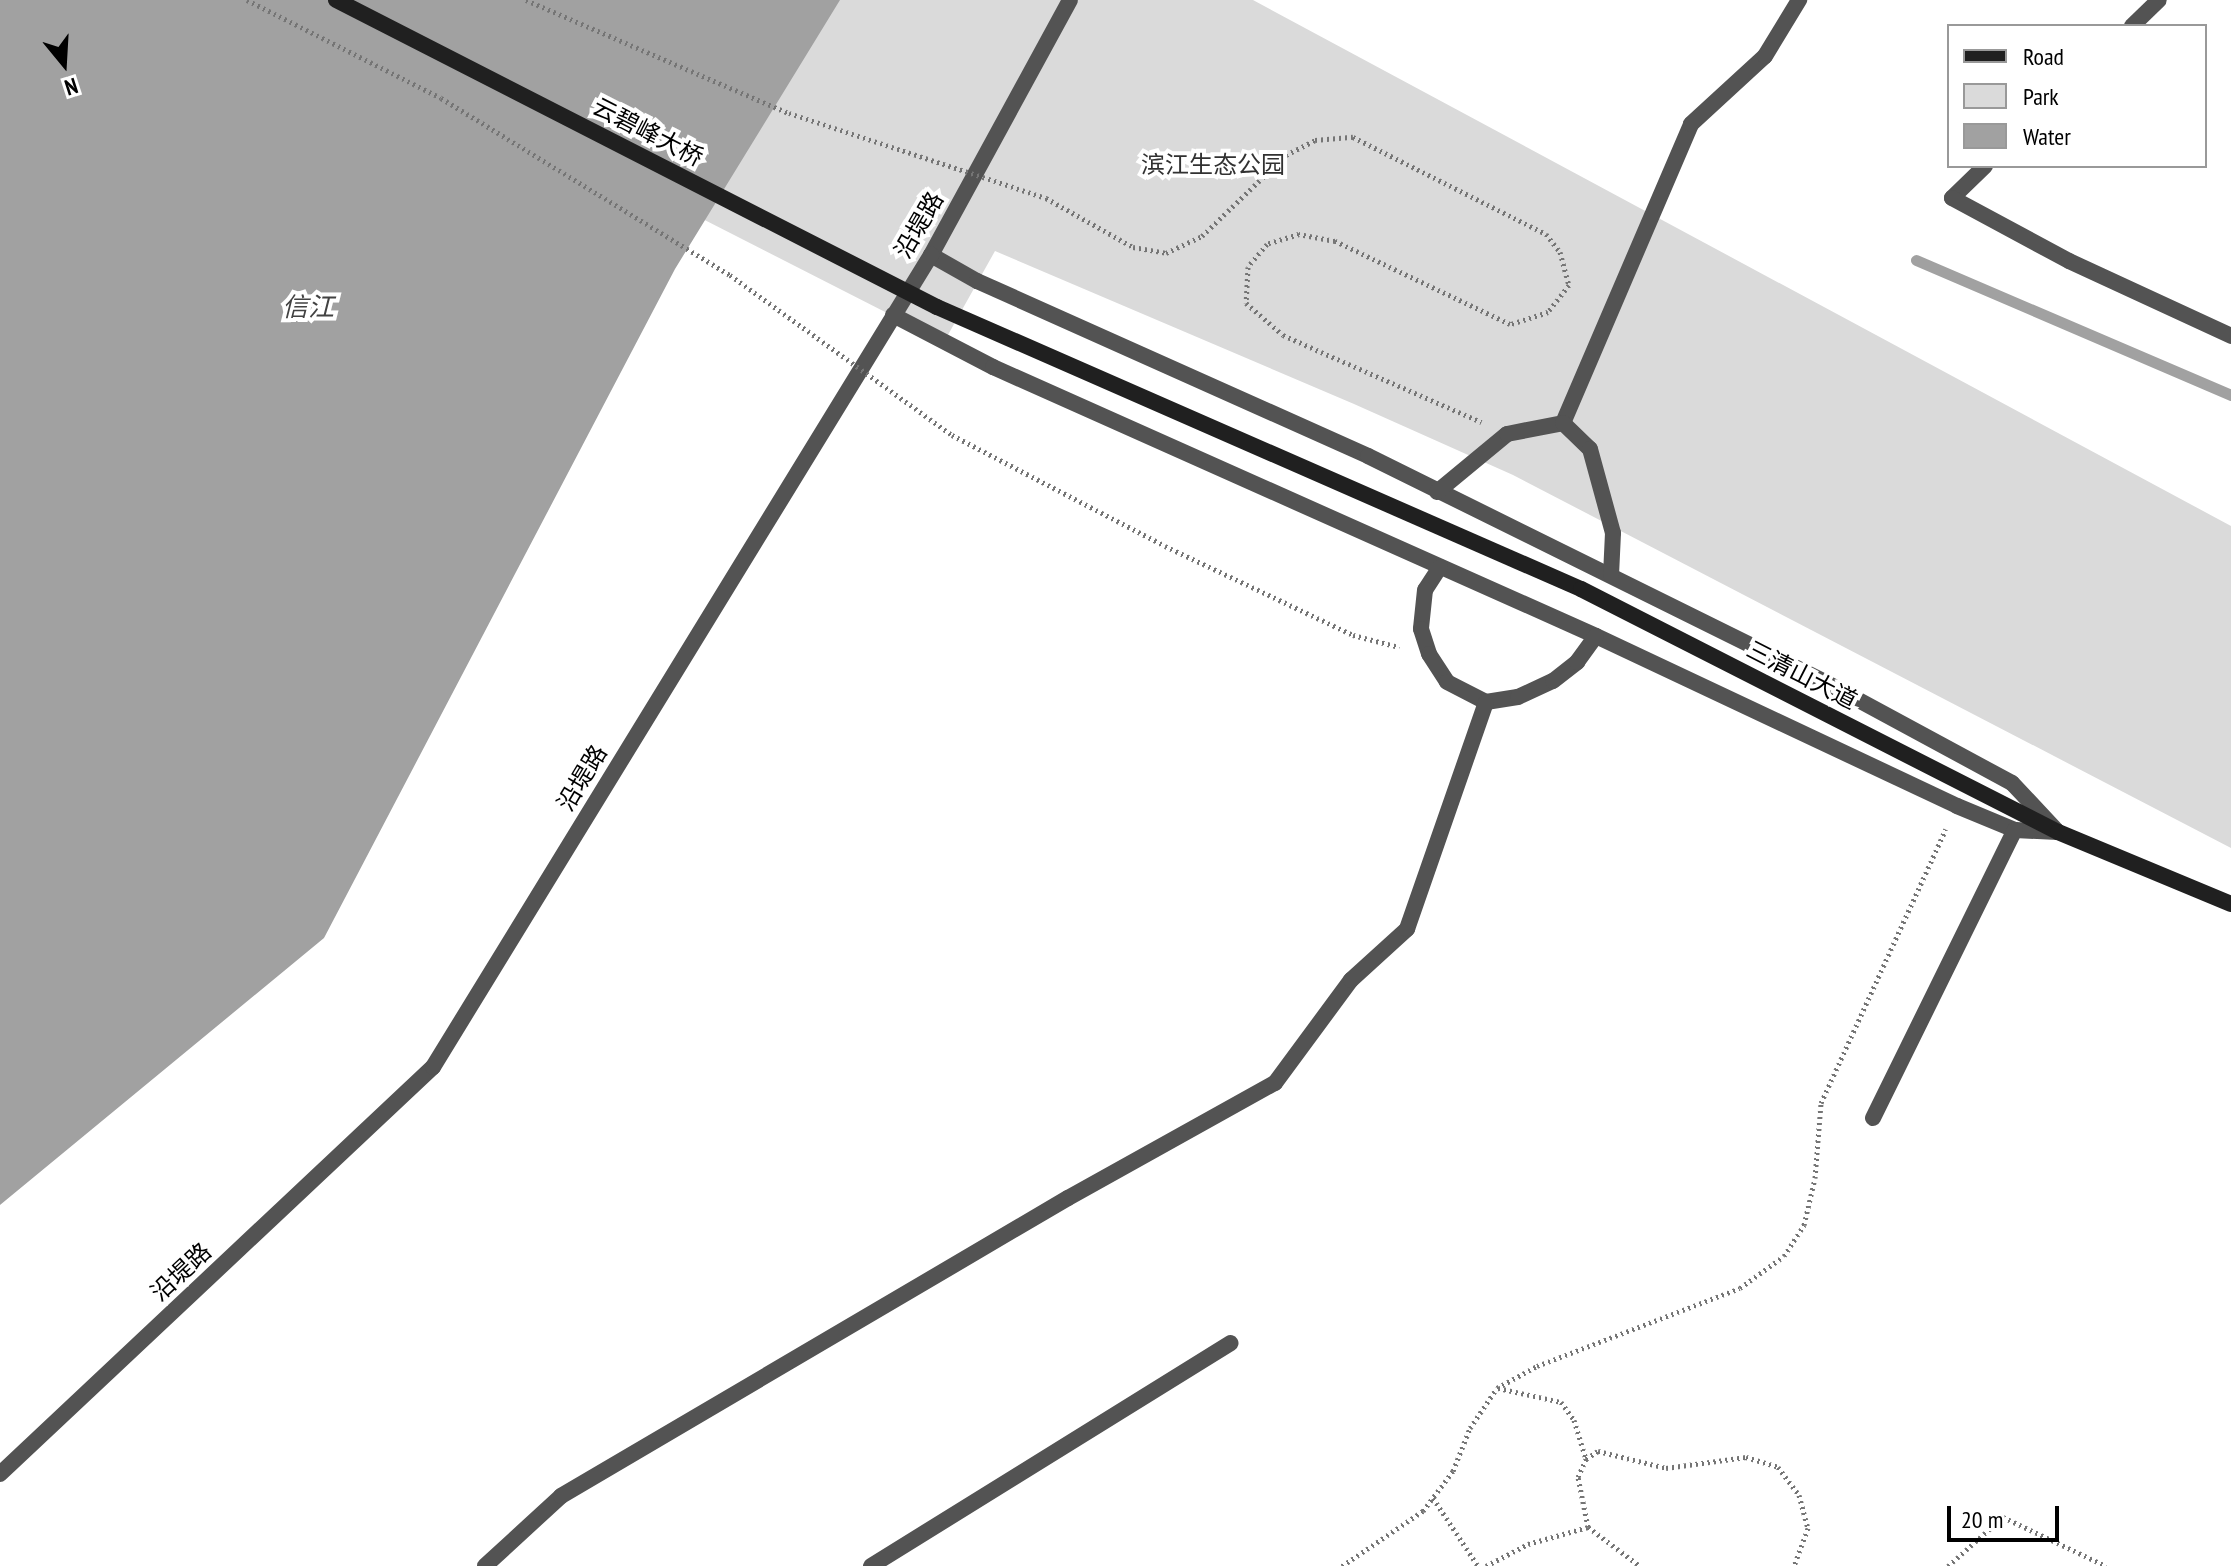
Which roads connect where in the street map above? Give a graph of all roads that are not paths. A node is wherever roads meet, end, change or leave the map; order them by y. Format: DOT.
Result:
graph roads {
  1 [pos="336,0"];
  2 [pos="1070,0"];
  3 [pos="1799,0"];
  4 [pos="2159,0"];
  5 [pos="2134,24"];
  6 [pos="1983,168"];
  7 [pos="931,255"];
  8 [pos="893,315"];
  9 [pos="2231,336"];
  10 [pos="1563,423"];
  11 [pos="1350,490"];
  12 [pos="1437,492"];
  13 [pos="1440,567"];
  14 [pos="1611,575"];
  15 [pos="1596,636"];
  16 [pos="1486,702"];
  17 [pos="2015,830"];
  18 [pos="2058,832"];
  19 [pos="2231,904"];
  20 [pos="1873,1118"];
  21 [pos="1231,1343"];
  22 [pos="0,1474"];
  23 [pos="485,1566"];
  24 [pos="871,1566"];
  1 -- 11 [label="main road, 云碧峰大桥, bridge"];
  2 -- 7 [label="street, 沿堤路"];
  3 -- 10 [label="street"];
  4 -- 5 [label="street"];
  6 -- 9 [label="street"];
  7 -- 8 [label="street, 沿堤路"];
  7 -- 12 [label="street"];
  8 -- 13 [label="street"];
  8 -- 22 [label="street, 沿堤路"];
  10 -- 12 [label="street"];
  10 -- 14 [label="street"];
  11 -- 18 [label="main road, 三清山大道"];
  12 -- 14 [label="street"];
  13 -- 15 [label="street"];
  13 -- 16 [label="street"];
  14 -- 18 [label="street"];
  15 -- 16 [label="street"];
  15 -- 17 [label="street"];
  16 -- 23 [label="street"];
  17 -- 18 [label="street"];
  17 -- 20 [label="street"];
  18 -- 19 [label="main road, 三清山大道"];
  21 -- 24 [label="street"];
}
